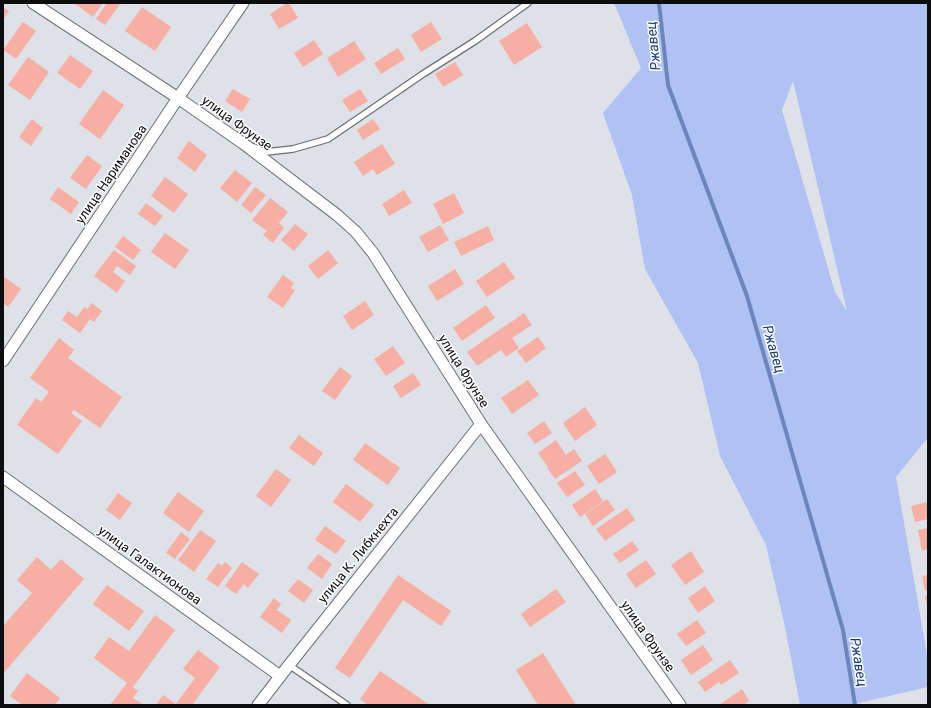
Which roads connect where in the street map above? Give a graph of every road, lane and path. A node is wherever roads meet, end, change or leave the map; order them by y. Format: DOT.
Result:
graph roads {
  1 [pos="33,3"];
  2 [pos="243,3"];
  3 [pos="528,3"];
  4 [pos="178,98"];
  5 [pos="244,144"];
  6 [pos="3,361"];
  7 [pos="481,424"];
  8 [pos="3,477"];
  9 [pos="289,665"];
  10 [pos="280,676"];
  11 [pos="258,705"];
  12 [pos="347,705"];
  13 [pos="680,705"];
  1 -- 4 [label="street, улица Фрунзе"];
  2 -- 4 [label="street, улица Нариманова"];
  3 -- 5 [label="lane"];
  4 -- 5 [label="street, улица Фрунзе"];
  4 -- 6 [label="street, улица Нариманова"];
  5 -- 7 [label="street, улица Фрунзе"];
  7 -- 9 [label="street, улица К. Либкнехта"];
  7 -- 13 [label="street, улица Фрунзе"];
  8 -- 10 [label="street, улица Галактионова"];
  9 -- 10 [label="street, улица К. Либкнехта"];
  9 -- 12 [label="lane"];
  10 -- 11 [label="street, улица К. Либкнехта"];
}
